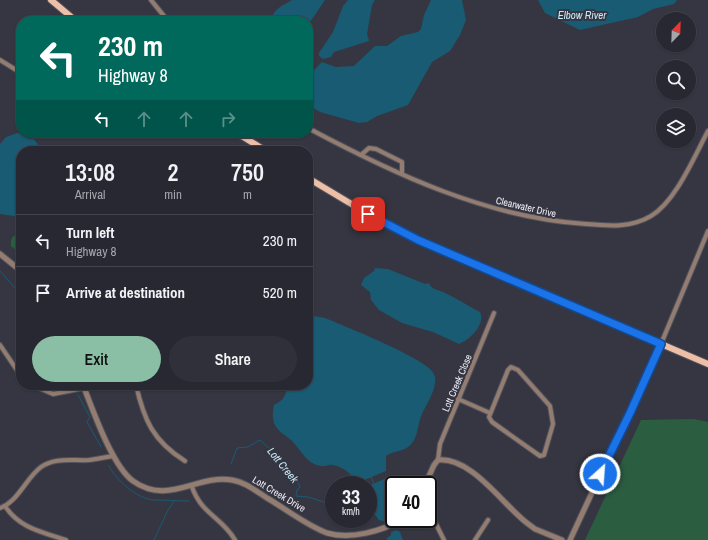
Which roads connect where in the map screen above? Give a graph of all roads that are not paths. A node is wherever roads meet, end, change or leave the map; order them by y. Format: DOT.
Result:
graph roads {
  1 [pos="51,0"];
  2 [pos="154,1"];
  3 [pos="70,16"];
  4 [pos="164,16"];
  5 [pos="0,60"];
  6 [pos="16,70"];
  7 [pos="313,131"];
  8 [pos="708,131"];
  9 [pos="245,138"];
  10 [pos="258,146"];
  11 [pos="361,155"];
  12 [pos="402,173"];
  13 [pos="313,181"];
  14 [pos="708,231"];
  15 [pos="0,254"];
  16 [pos="16,267"];
  17 [pos="494,313"];
  18 [pos="661,344"];
  19 [pos="0,345"];
  20 [pos="708,364"];
  21 [pos="16,369"];
  22 [pos="44,390"];
  23 [pos="68,390"];
  24 [pos="85,390"];
  25 [pos="137,390"];
  26 [pos="458,399"];
  27 [pos="490,413"];
  28 [pos="114,456"];
  29 [pos="438,460"];
  30 [pos="185,461"];
  31 [pos="429,476"];
  32 [pos="192,487"];
  33 [pos="5,506"];
  34 [pos="0,508"];
  35 [pos="488,520"];
  36 [pos="385,527"];
  37 [pos="437,527"];
  38 [pos="353,538"];
  39 [pos="66,540"];
  40 [pos="235,540"];
  41 [pos="444,540"];
  42 [pos="475,540"];
  43 [pos="562,540"];
  44 [pos="570,540"];
  1 -- 3 [label="main road"];
  2 -- 4 [label="street"];
  5 -- 6 [label="street"];
  7 -- 11 [label="street, Clearwater Drive"];
  8 -- 12 [label="street, Clearwater Drive"];
  9 -- 10 [label="main road"];
  11 -- 12 [label="street, Clearwater Drive"];
  11 -- 12 [label="street"];
  13 -- 18 [label="main road"];
  14 -- 18 [label="street"];
  15 -- 16 [label="street"];
  17 -- 26 [label="street, Lott Creek Close"];
  18 -- 20 [label="main road"];
  18 -- 44 [label="street"];
  19 -- 21 [label="street"];
  22 -- 23 [label="street"];
  24 -- 28 [label="street, Lott Creek Drive"];
  25 -- 30 [label="street"];
  26 -- 27 [label="street"];
  26 -- 29 [label="street, Lott Creek Close"];
  27 -- 27 [label="street"];
  28 -- 32 [label="street, Lott Creek Drive"];
  28 -- 33 [label="street"];
  29 -- 31 [label="street"];
  29 -- 43 [label="street"];
  32 -- 38 [label="street, Lott Creek Drive"];
  32 -- 40 [label="street"];
  33 -- 34 [label="street"];
  33 -- 39 [label="street"];
  35 -- 42 [label="street"];
  36 -- 38 [label="street, Lott Creek Drive"];
  37 -- 41 [label="street"];
}
